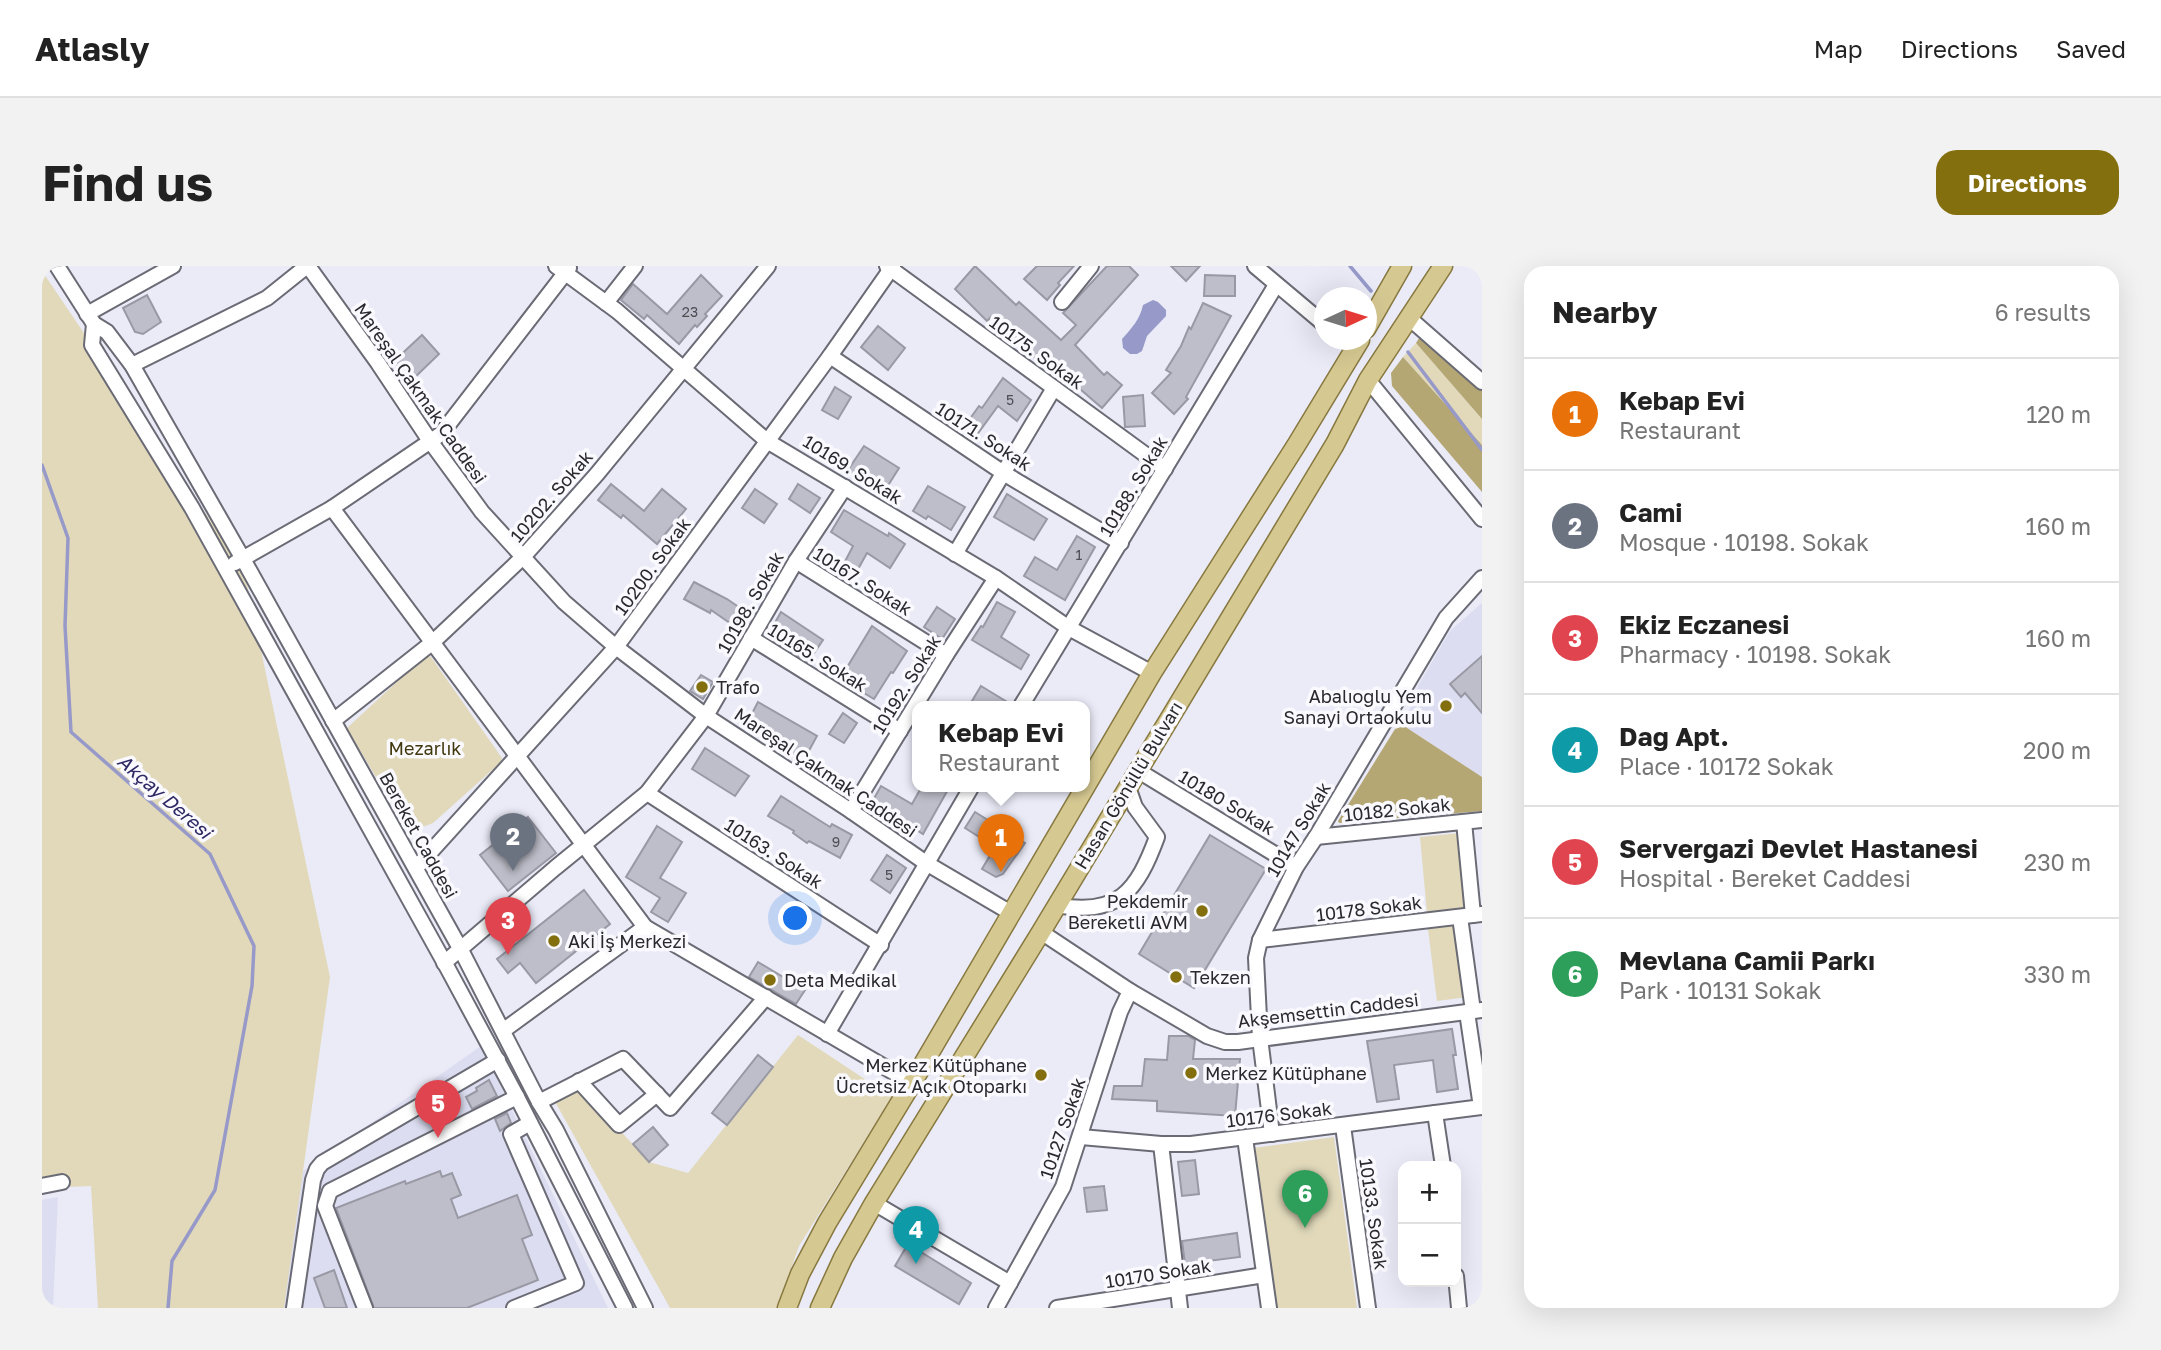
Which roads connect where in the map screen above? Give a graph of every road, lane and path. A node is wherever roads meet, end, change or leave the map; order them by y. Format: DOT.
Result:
graph roads {
  1 [pos="50,266"];
  2 [pos="173,266"];
  3 [pos="308,266"];
  4 [pos="635,266"];
  5 [pos="768,266"];
  6 [pos="1091,266"];
  7 [pos="1255,266"];
  8 [pos="1443,266"];
  9 [pos="890,267"];
  10 [pos="1400,268"];
  11 [pos="62,269"];
  12 [pos="564,269"];
  13 [pos="1276,285"];
  14 [pos="1062,302"];
  15 [pos="606,303"];
  16 [pos="1377,311"];
  17 [pos="1314,315"];
  18 [pos="1408,317"];
  19 [pos="90,319"];
  20 [pos="1349,350"];
  21 [pos="830,356"];
  22 [pos="132,365"];
  23 [pos="683,368"];
  24 [pos="1368,380"];
  25 [pos="1482,382"];
  26 [pos="1054,388"];
  27 [pos="767,441"];
  28 [pos="430,442"];
  29 [pos="1166,469"];
  30 [pos="1005,474"];
  31 [pos="845,487"];
  32 [pos="332,508"];
  33 [pos="1482,519"];
  34 [pos="1121,543"];
  35 [pos="955,554"];
  36 [pos="523,557"];
  37 [pos="243,559"];
  38 [pos="796,561"];
  39 [pos="225,568"];
  40 [pos="996,578"];
  41 [pos="1482,578"];
  42 [pos="1069,628"];
  43 [pos="751,638"];
  44 [pos="433,642"];
  45 [pos="616,648"];
  46 [pos="946,655"];
  47 [pos="1152,673"];
  48 [pos="918,701"];
  49 [pos="1024,701"];
  50 [pos="912,711"];
  51 [pos="706,716"];
  52 [pos="334,721"];
  53 [pos="900,731"];
  54 [pos="518,757"];
  55 [pos="1137,771"];
  56 [pos="1090,778"];
  57 [pos="1128,787"];
  58 [pos="968,792"];
  59 [pos="1082,792"];
  60 [pos="647,793"];
  61 [pos="852,811"];
  62 [pos="1482,820"];
  63 [pos="1464,822"];
  64 [pos="1317,837"];
  65 [pos="584,845"];
  66 [pos="926,863"];
  67 [pos="1296,867"];
  68 [pos="416,868"];
  69 [pos="1056,905"];
  70 [pos="1011,912"];
  71 [pos="1472,915"];
  72 [pos="645,927"];
  73 [pos="1041,932"];
  74 [pos="1260,940"];
  75 [pos="881,945"];
  76 [pos="461,950"];
  77 [pos="444,963"];
  78 [pos="1130,991"];
  79 [pos="766,997"];
  80 [pos="1474,1011"];
  81 [pos="504,1030"];
  82 [pos="827,1034"];
  83 [pos="1260,1038"];
  84 [pos="498,1060"];
  85 [pos="579,1081"];
  86 [pos="912,1083"];
  87 [pos="657,1094"];
  88 [pos="517,1097"];
  89 [pos="539,1102"];
  90 [pos="1481,1107"];
  91 [pos="1435,1113"];
  92 [pos="530,1123"];
  93 [pos="1343,1126"];
  94 [pos="1272,1134"];
  95 [pos="1081,1137"];
  96 [pos="1245,1138"];
  97 [pos="1161,1144"];
  98 [pos="1442,1161"];
  99 [pos="62,1182"];
  100 [pos="42,1186"];
  101 [pos="874,1203"];
  102 [pos="1264,1275"];
  103 [pos="1010,1283"];
  104 [pos="1457,1287"];
  105 [pos="1178,1290"];
  106 [pos="294,1308"];
  107 [pos="365,1308"];
  108 [pos="514,1308"];
  109 [pos="625,1308"];
  110 [pos="645,1308"];
  111 [pos="788,1308"];
  112 [pos="820,1308"];
  113 [pos="996,1308"];
  114 [pos="1057,1308"];
  115 [pos="1180,1308"];
  116 [pos="1269,1308"];
  117 [pos="1368,1308"];
  118 [pos="1459,1308"];
  1 -- 11 [label="street"];
  2 -- 19 [label="street"];
  3 -- 22 [label="street"];
  3 -- 28 [label="street, Mareşal Çakmak Caddesi"];
  4 -- 15 [label="street"];
  5 -- 23 [label="street, 10202. Sokak"];
  6 -- 14 [label="street"];
  7 -- 13 [label="street"];
  8 -- 18 [label="main road, Hasan Gönüllü Bulvarı"];
  9 -- 21 [label="street, 10200. Sokak"];
  9 -- 26 [label="street, 10175. Sokak"];
  10 -- 16 [label="main road"];
  11 -- 19 [label="street, Bereket Caddesi"];
  12 -- 15 [label="street, 10169. Sokak"];
  12 -- 28 [label="street"];
  13 -- 17 [label="street"];
  13 -- 29 [label="street, 10188. Sokak"];
  15 -- 23 [label="street, 10169. Sokak"];
  18 -- 24 [label="main road, Hasan Gönüllü Bulvarı"];
  18 -- 25 [label="street"];
  19 -- 22 [label="street, Bereket Caddesi"];
  19 -- 39 [label="street, Bereket Caddesi"];
  20 -- 47 [label="main road, Hasan Gönüllü Bulvarı"];
  21 -- 27 [label="street, 10200. Sokak"];
  21 -- 30 [label="street, 10171. Sokak"];
  22 -- 37 [label="street, Bereket Caddesi"];
  23 -- 27 [label="street, 10169. Sokak"];
  23 -- 36 [label="street, 10202. Sokak"];
  24 -- 33 [label="street"];
  24 -- 55 [label="main road, Hasan Gönüllü Bulvarı"];
  26 -- 29 [label="street, 10175. Sokak"];
  26 -- 30 [label="street"];
  27 -- 31 [label="street, 10169. Sokak"];
  27 -- 45 [label="street, 10200. Sokak"];
  28 -- 32 [label="street"];
  28 -- 36 [label="street, Mareşal Çakmak Caddesi"];
  29 -- 34 [label="street, 10188. Sokak"];
  30 -- 34 [label="street, 10171. Sokak"];
  30 -- 35 [label="street"];
  31 -- 35 [label="street, 10169. Sokak"];
  31 -- 38 [label="street, 10198. Sokak"];
  32 -- 37 [label="street"];
  32 -- 44 [label="street"];
  34 -- 42 [label="street, 10188. Sokak"];
  35 -- 40 [label="street, 10169. Sokak"];
  36 -- 44 [label="street, 10202. Sokak"];
  36 -- 45 [label="street, Mareşal Çakmak Caddesi"];
  37 -- 39 [label="street"];
  37 -- 52 [label="street, Bereket Caddesi"];
  38 -- 43 [label="street, 10198. Sokak"];
  38 -- 46 [label="street, 10167. Sokak"];
  39 -- 77 [label="street, Bereket Caddesi"];
  40 -- 42 [label="street, 10169. Sokak"];
  40 -- 46 [label="street, 10192. Sokak"];
  41 -- 64 [label="street, 10147 Sokak"];
  42 -- 47 [label="street, 10169. Sokak"];
  42 -- 49 [label="street, 10188. Sokak"];
  43 -- 51 [label="street, 10198. Sokak"];
  43 -- 53 [label="street, 10165. Sokak"];
  44 -- 52 [label="street, 10202. Sokak"];
  44 -- 54 [label="street"];
  45 -- 51 [label="street, Mareşal Çakmak Caddesi"];
  45 -- 54 [label="street, 10200. Sokak"];
  46 -- 48 [label="street, 10192. Sokak"];
  47 -- 56 [label="main road, Hasan Gönüllü Bulvarı"];
  50 -- 53 [label="street, 10192. Sokak"];
  51 -- 60 [label="street, 10198. Sokak"];
  51 -- 61 [label="street, Mareşal Çakmak Caddesi"];
  52 -- 68 [label="street, Bereket Caddesi"];
  53 -- 61 [label="street, 10192. Sokak"];
  54 -- 65 [label="street"];
  54 -- 68 [label="street, 10200. Sokak"];
  55 -- 57 [label="main road, Hasan Gönüllü Bulvarı"];
  55 -- 67 [label="street, 10180 Sokak"];
  57 -- 69 [label="main road, Hasan Gönüllü Bulvarı"];
  57 -- 69 [label="street"];
  58 -- 66 [label="street"];
  59 -- 70 [label="main road, Hasan Gönüllü Bulvarı"];
  60 -- 65 [label="street, 10198. Sokak"];
  60 -- 75 [label="street, 10163. Sokak"];
  61 -- 66 [label="street, Mareşal Çakmak Caddesi"];
  62 -- 63 [label="street, 10182 Sokak"];
  63 -- 64 [label="street, 10182 Sokak"];
  63 -- 71 [label="street"];
  64 -- 67 [label="street, 10147 Sokak"];
  65 -- 72 [label="street"];
  65 -- 76 [label="street, 10198. Sokak"];
  66 -- 70 [label="street, Mareşal Çakmak Caddesi"];
  66 -- 75 [label="street"];
  67 -- 74 [label="street, 10147 Sokak"];
  68 -- 76 [label="street, Bereket Caddesi"];
  69 -- 73 [label="main road, Hasan Gönüllü Bulvarı"];
  70 -- 86 [label="main road, Hasan Gönüllü Bulvarı"];
  71 -- 74 [label="street, 10178 Sokak"];
  71 -- 80 [label="street"];
  72 -- 79 [label="street"];
  72 -- 81 [label="street"];
  73 -- 78 [label="street, Akşemsettin Caddesi"];
  73 -- 101 [label="main road, Hasan Gönüllü Bulvarı"];
  74 -- 83 [label="street, 10147 Sokak"];
  75 -- 82 [label="street"];
  76 -- 77 [label="street, 10198. Sokak"];
  76 -- 81 [label="street, Bereket Caddesi"];
  77 -- 84 [label="street, Bereket Caddesi"];
  78 -- 83 [label="street, Akşemsettin Caddesi"];
  78 -- 95 [label="street, 10127 Sokak"];
  79 -- 82 [label="street"];
  79 -- 87 [label="street"];
  80 -- 83 [label="street, Akşemsettin Caddesi"];
  80 -- 90 [label="street"];
  81 -- 89 [label="street, Bereket Caddesi"];
  82 -- 86 [label="street"];
  83 -- 94 [label="street, 10147 Sokak"];
  84 -- 88 [label="street, Bereket Caddesi"];
  84 -- 106 [label="street"];
  85 -- 87 [label="street"];
  85 -- 87 [label="street"];
  85 -- 89 [label="street"];
  86 -- 111 [label="main road, Hasan Gönüllü Bulvarı"];
  88 -- 92 [label="street, Bereket Caddesi"];
  88 -- 107 [label="street"];
  89 -- 110 [label="street, Bereket Caddesi"];
  90 -- 91 [label="street, 10176 Sokak"];
  91 -- 93 [label="street, 10176 Sokak"];
  91 -- 98 [label="street"];
  92 -- 108 [label="street"];
  92 -- 109 [label="street, Bereket Caddesi"];
  93 -- 94 [label="street, 10176 Sokak"];
  93 -- 117 [label="street, 10133. Sokak"];
  94 -- 96 [label="street, 10176 Sokak"];
  95 -- 97 [label="street, 10176 Sokak"];
  95 -- 103 [label="street, 10127 Sokak"];
  96 -- 97 [label="street, 10176 Sokak"];
  96 -- 102 [label="street"];
  97 -- 105 [label="street"];
  99 -- 100 [label="street"];
  101 -- 103 [label="street"];
  101 -- 112 [label="main road, Hasan Gönüllü Bulvarı"];
  102 -- 105 [label="street, 10170 Sokak"];
  102 -- 116 [label="street"];
  103 -- 113 [label="street, 10127 Sokak"];
  104 -- 118 [label="street"];
  105 -- 114 [label="street, 10170 Sokak"];
  105 -- 115 [label="street"];
}
